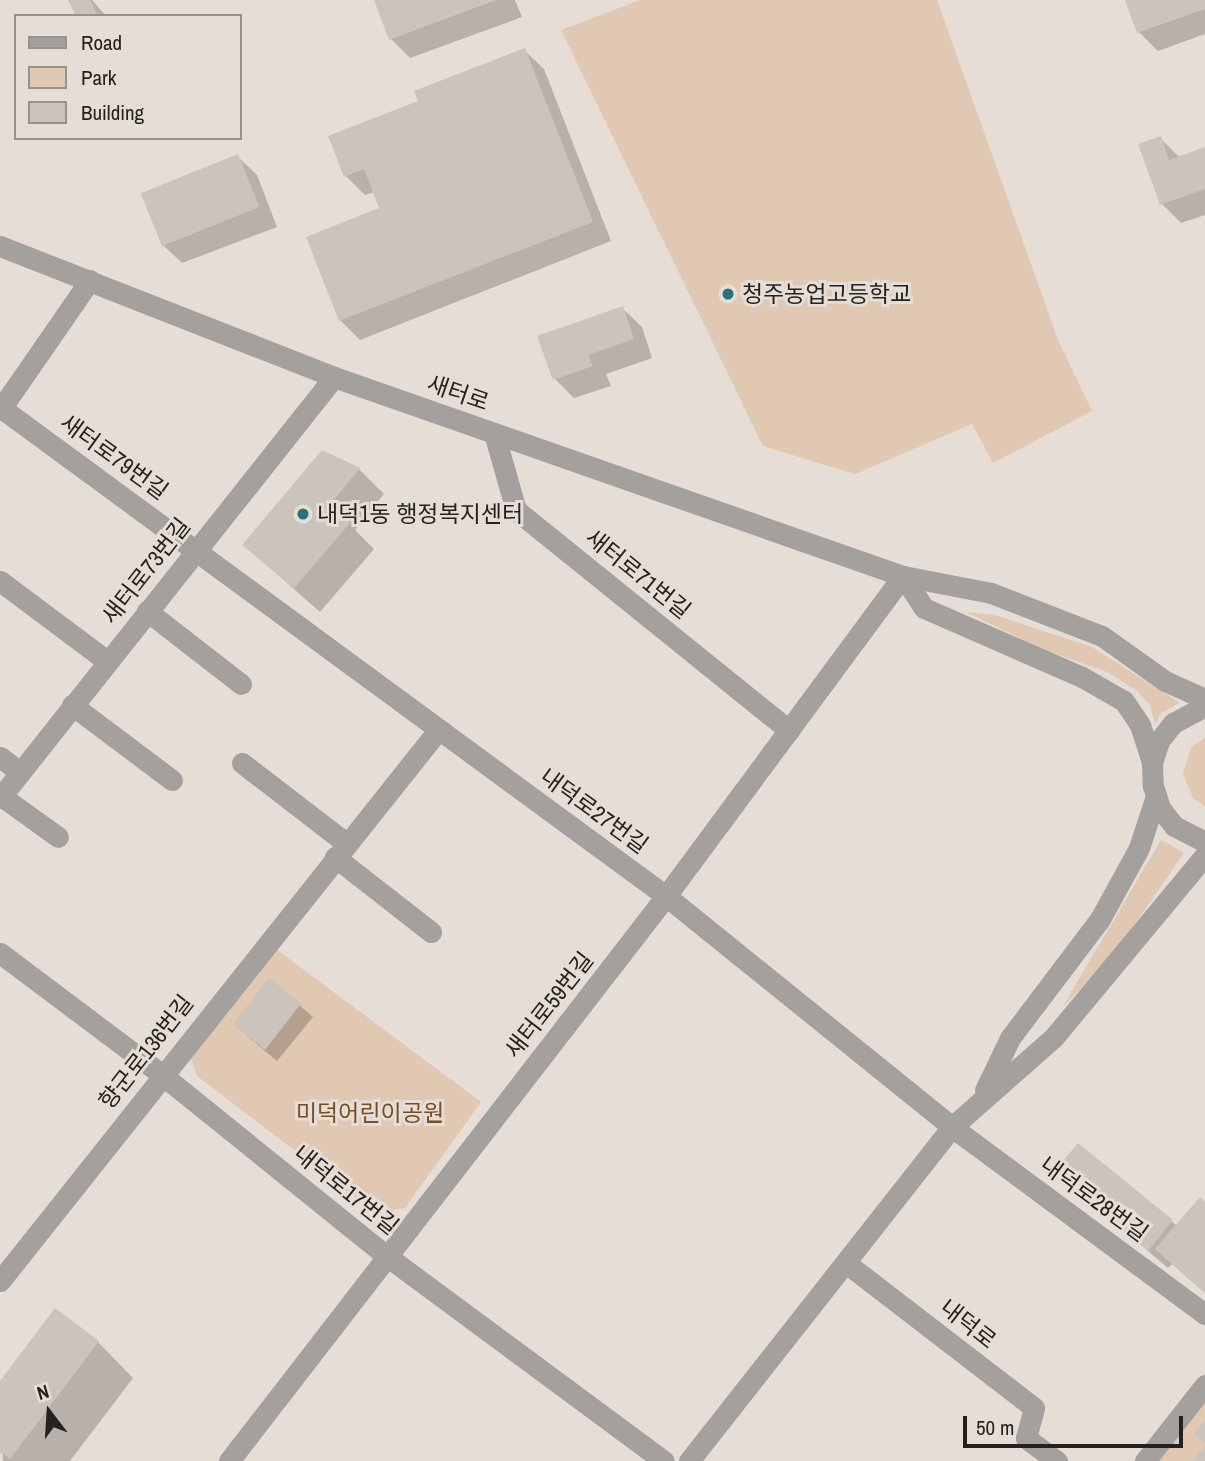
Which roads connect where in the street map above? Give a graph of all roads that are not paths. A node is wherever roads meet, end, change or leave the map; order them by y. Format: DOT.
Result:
graph roads {
  1 [pos="0,246"];
  2 [pos="90,280"];
  3 [pos="334,377"];
  4 [pos="0,409"];
  5 [pos="494,433"];
  6 [pos="197,548"];
  7 [pos="904,576"];
  8 [pos="0,580"];
  9 [pos="147,611"];
  10 [pos="107,661"];
  11 [pos="241,684"];
  12 [pos="1205,699"];
  13 [pos="72,705"];
  14 [pos="1205,706"];
  15 [pos="439,729"];
  16 [pos="789,730"];
  17 [pos="0,757"];
  18 [pos="242,762"];
  19 [pos="1152,763"];
  20 [pos="20,772"];
  21 [pos="172,780"];
  22 [pos="1156,796"];
  23 [pos="1,797"];
  24 [pos="58,837"];
  25 [pos="1205,842"];
  26 [pos="340,850"];
  27 [pos="1205,855"];
  28 [pos="666,896"];
  29 [pos="431,932"];
  30 [pos="0,953"];
  31 [pos="160,1074"];
  32 [pos="981,1098"];
  33 [pos="952,1127"];
  34 [pos="388,1257"];
  35 [pos="846,1263"];
  36 [pos="0,1281"];
  37 [pos="1205,1314"];
  38 [pos="1205,1385"];
  39 [pos="229,1461"];
  40 [pos="664,1461"];
  41 [pos="689,1461"];
  42 [pos="1057,1461"];
  43 [pos="1145,1461"];
  1 -- 2 [label="street, 새터로"];
  2 -- 3 [label="street, 새터로"];
  2 -- 4 [label="street, 새터로79번길"];
  3 -- 5 [label="street, 새터로"];
  3 -- 6 [label="street, 새터로73번길"];
  4 -- 6 [label="street, 새터로79번길"];
  5 -- 7 [label="street, 새터로"];
  5 -- 16 [label="street, 새터로71번길"];
  6 -- 9 [label="street, 새터로73번길"];
  6 -- 15 [label="street, 내덕로27번길"];
  7 -- 12 [label="street, 새터로"];
  7 -- 16 [label="street, 새터로59번길"];
  7 -- 19 [label="street"];
  8 -- 10 [label="street"];
  9 -- 10 [label="street, 새터로73번길"];
  9 -- 11 [label="street"];
  10 -- 13 [label="street, 새터로73번길"];
  13 -- 20 [label="street, 새터로73번길"];
  13 -- 21 [label="street"];
  14 -- 19 [label="street"];
  15 -- 26 [label="street, 향군로136번길"];
  15 -- 28 [label="street, 내덕로27번길"];
  16 -- 28 [label="street, 새터로59번길"];
  17 -- 20 [label="street"];
  18 -- 26 [label="street"];
  19 -- 22 [label="street"];
  20 -- 23 [label="street, 새터로73번길"];
  22 -- 25 [label="street"];
  22 -- 32 [label="street"];
  23 -- 24 [label="street"];
  26 -- 29 [label="street"];
  26 -- 31 [label="street, 향군로136번길"];
  27 -- 32 [label="street"];
  28 -- 33 [label="street, 내덕로27번길"];
  28 -- 34 [label="street, 새터로59번길"];
  30 -- 31 [label="street, 내덕로17번길"];
  31 -- 34 [label="street, 내덕로17번길"];
  31 -- 36 [label="street, 향군로136번길"];
  32 -- 33 [label="street"];
  33 -- 35 [label="street"];
  33 -- 37 [label="street, 내덕로28번길"];
  34 -- 39 [label="street, 새터로59번길"];
  34 -- 40 [label="street, 내덕로17번길"];
  35 -- 41 [label="street"];
  35 -- 42 [label="street, 내덕로"];
  38 -- 43 [label="street"];
}
